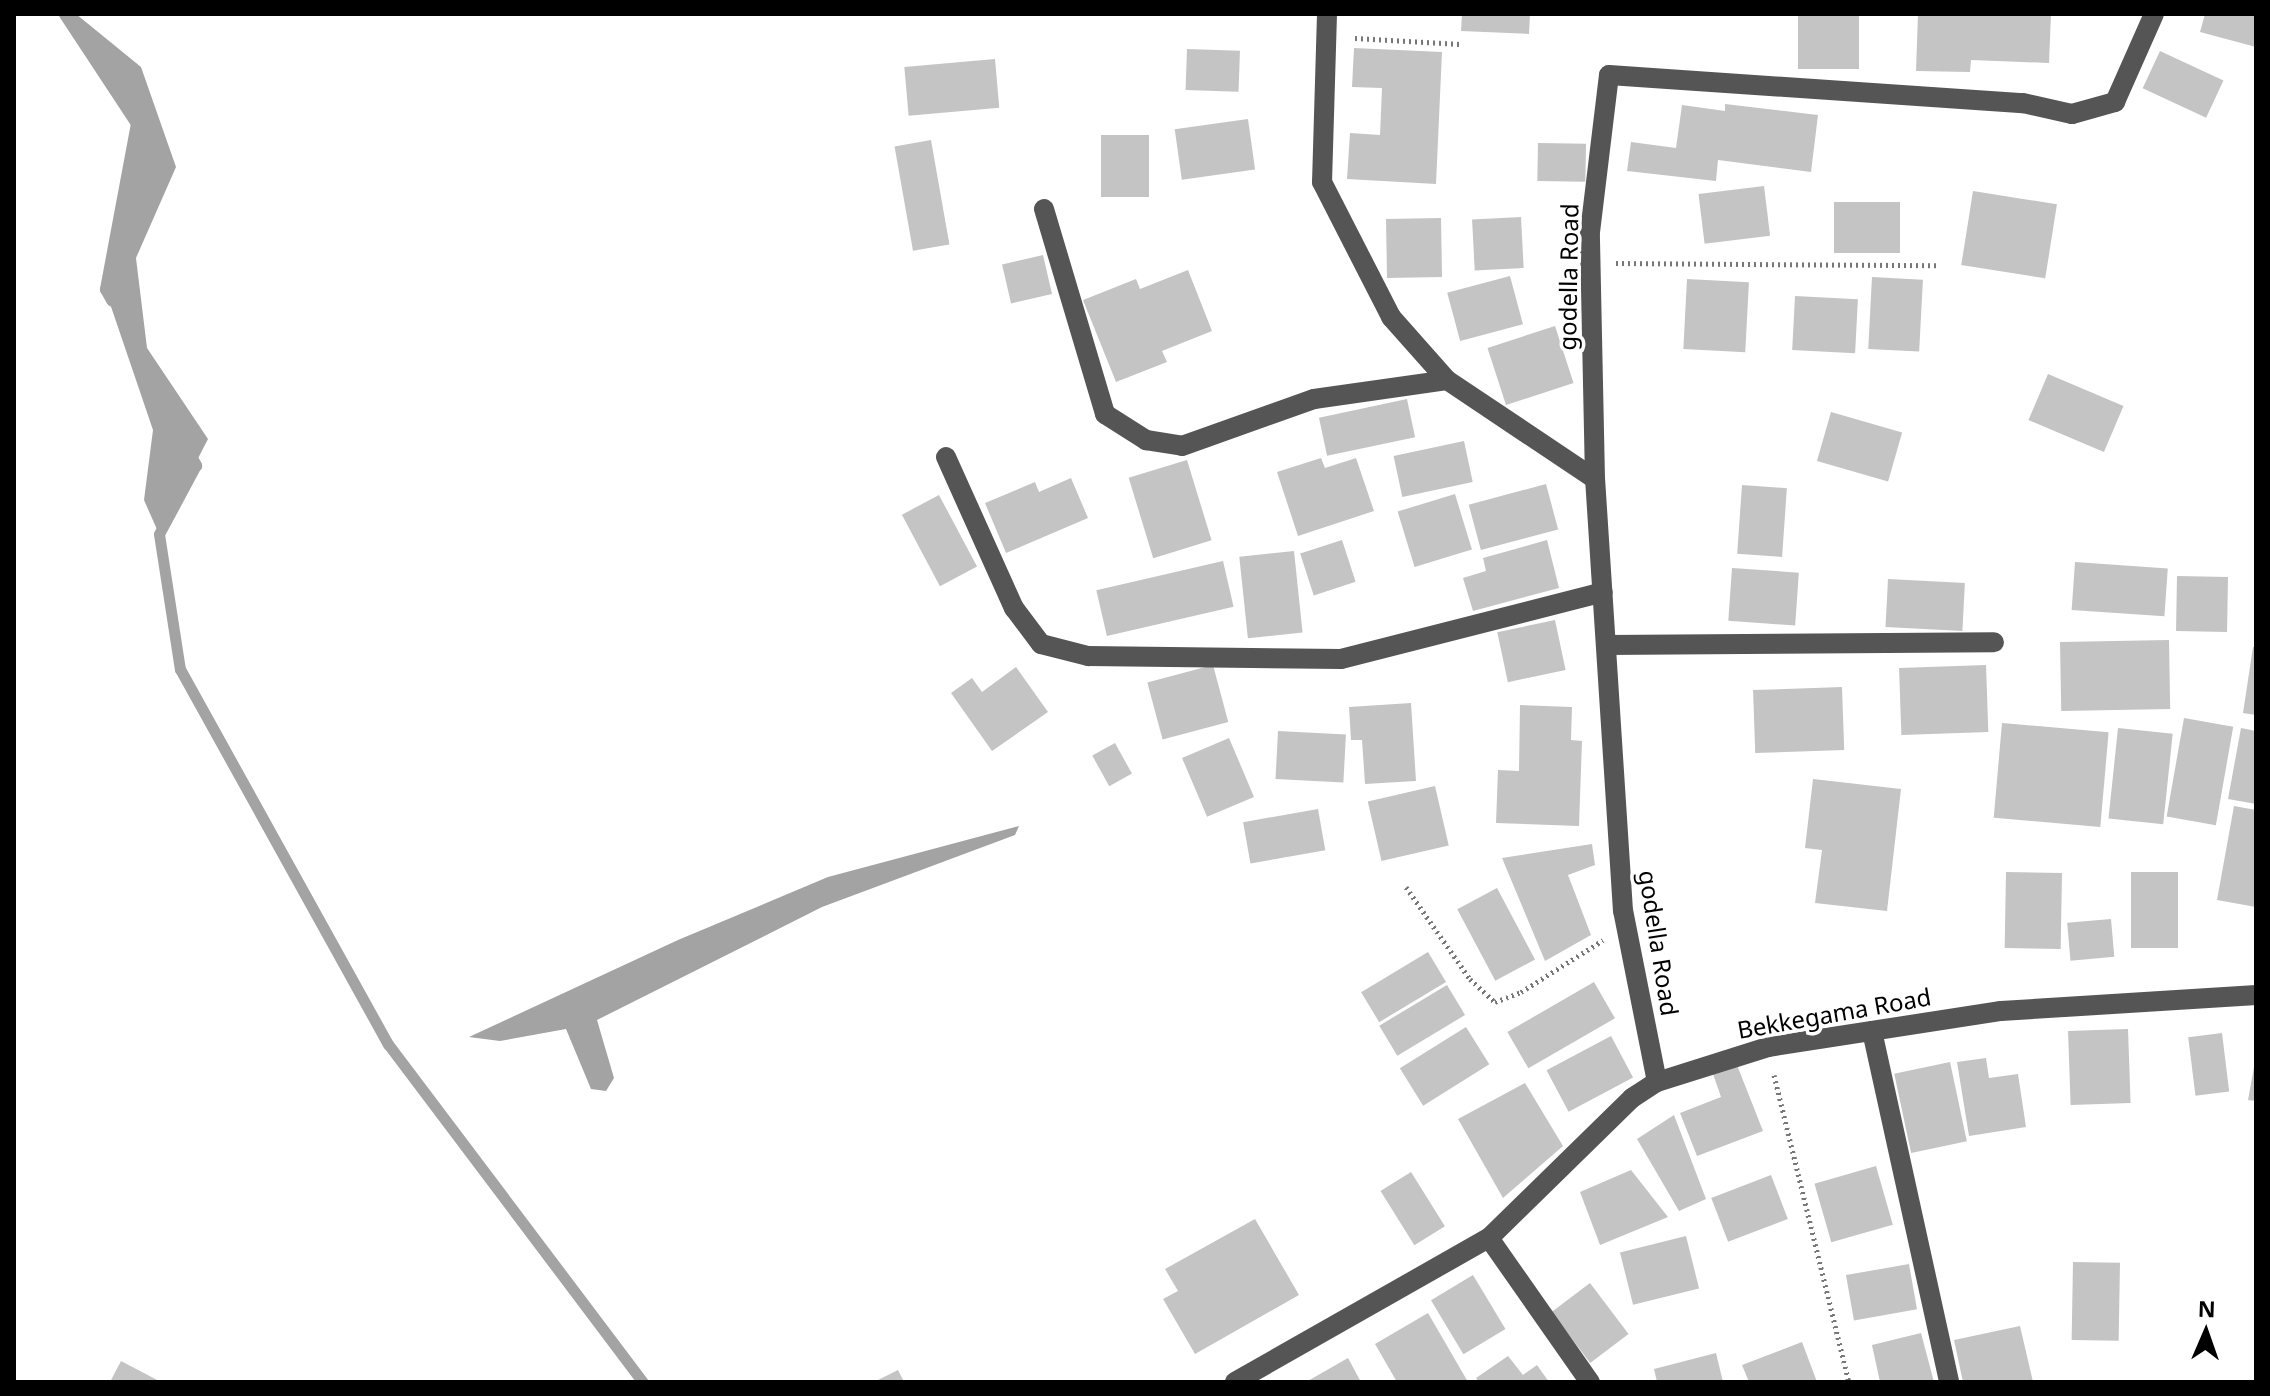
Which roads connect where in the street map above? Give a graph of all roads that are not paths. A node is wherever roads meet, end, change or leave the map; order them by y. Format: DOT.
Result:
graph roads {
  1 [pos="1327,14"];
  2 [pos="2154,14"];
  3 [pos="1044,209"];
  4 [pos="1447,380"];
  5 [pos="946,457"];
  6 [pos="1595,479"];
  7 [pos="1603,592"];
  8 [pos="1994,642"];
  9 [pos="1606,645"];
  10 [pos="2256,995"];
  11 [pos="1872,1031"];
  12 [pos="1657,1082"];
  13 [pos="1489,1238"];
  14 [pos="1235,1382"];
  15 [pos="1590,1382"];
  16 [pos="1949,1382"];
  1 -- 4 [label="street"];
  2 -- 6 [label="street, godella Road"];
  3 -- 4 [label="street"];
  4 -- 6 [label="street"];
  5 -- 7 [label="street"];
  6 -- 7 [label="street, godella Road"];
  7 -- 9 [label="street, godella Road"];
  8 -- 9 [label="street"];
  9 -- 12 [label="street, godella Road"];
  10 -- 11 [label="street, Bekkegama Road"];
  11 -- 12 [label="street, Bekkegama Road"];
  11 -- 16 [label="street"];
  12 -- 13 [label="street, Bekkegama Road"];
  13 -- 14 [label="street, Bekkegama Road"];
  13 -- 15 [label="street"];
}
